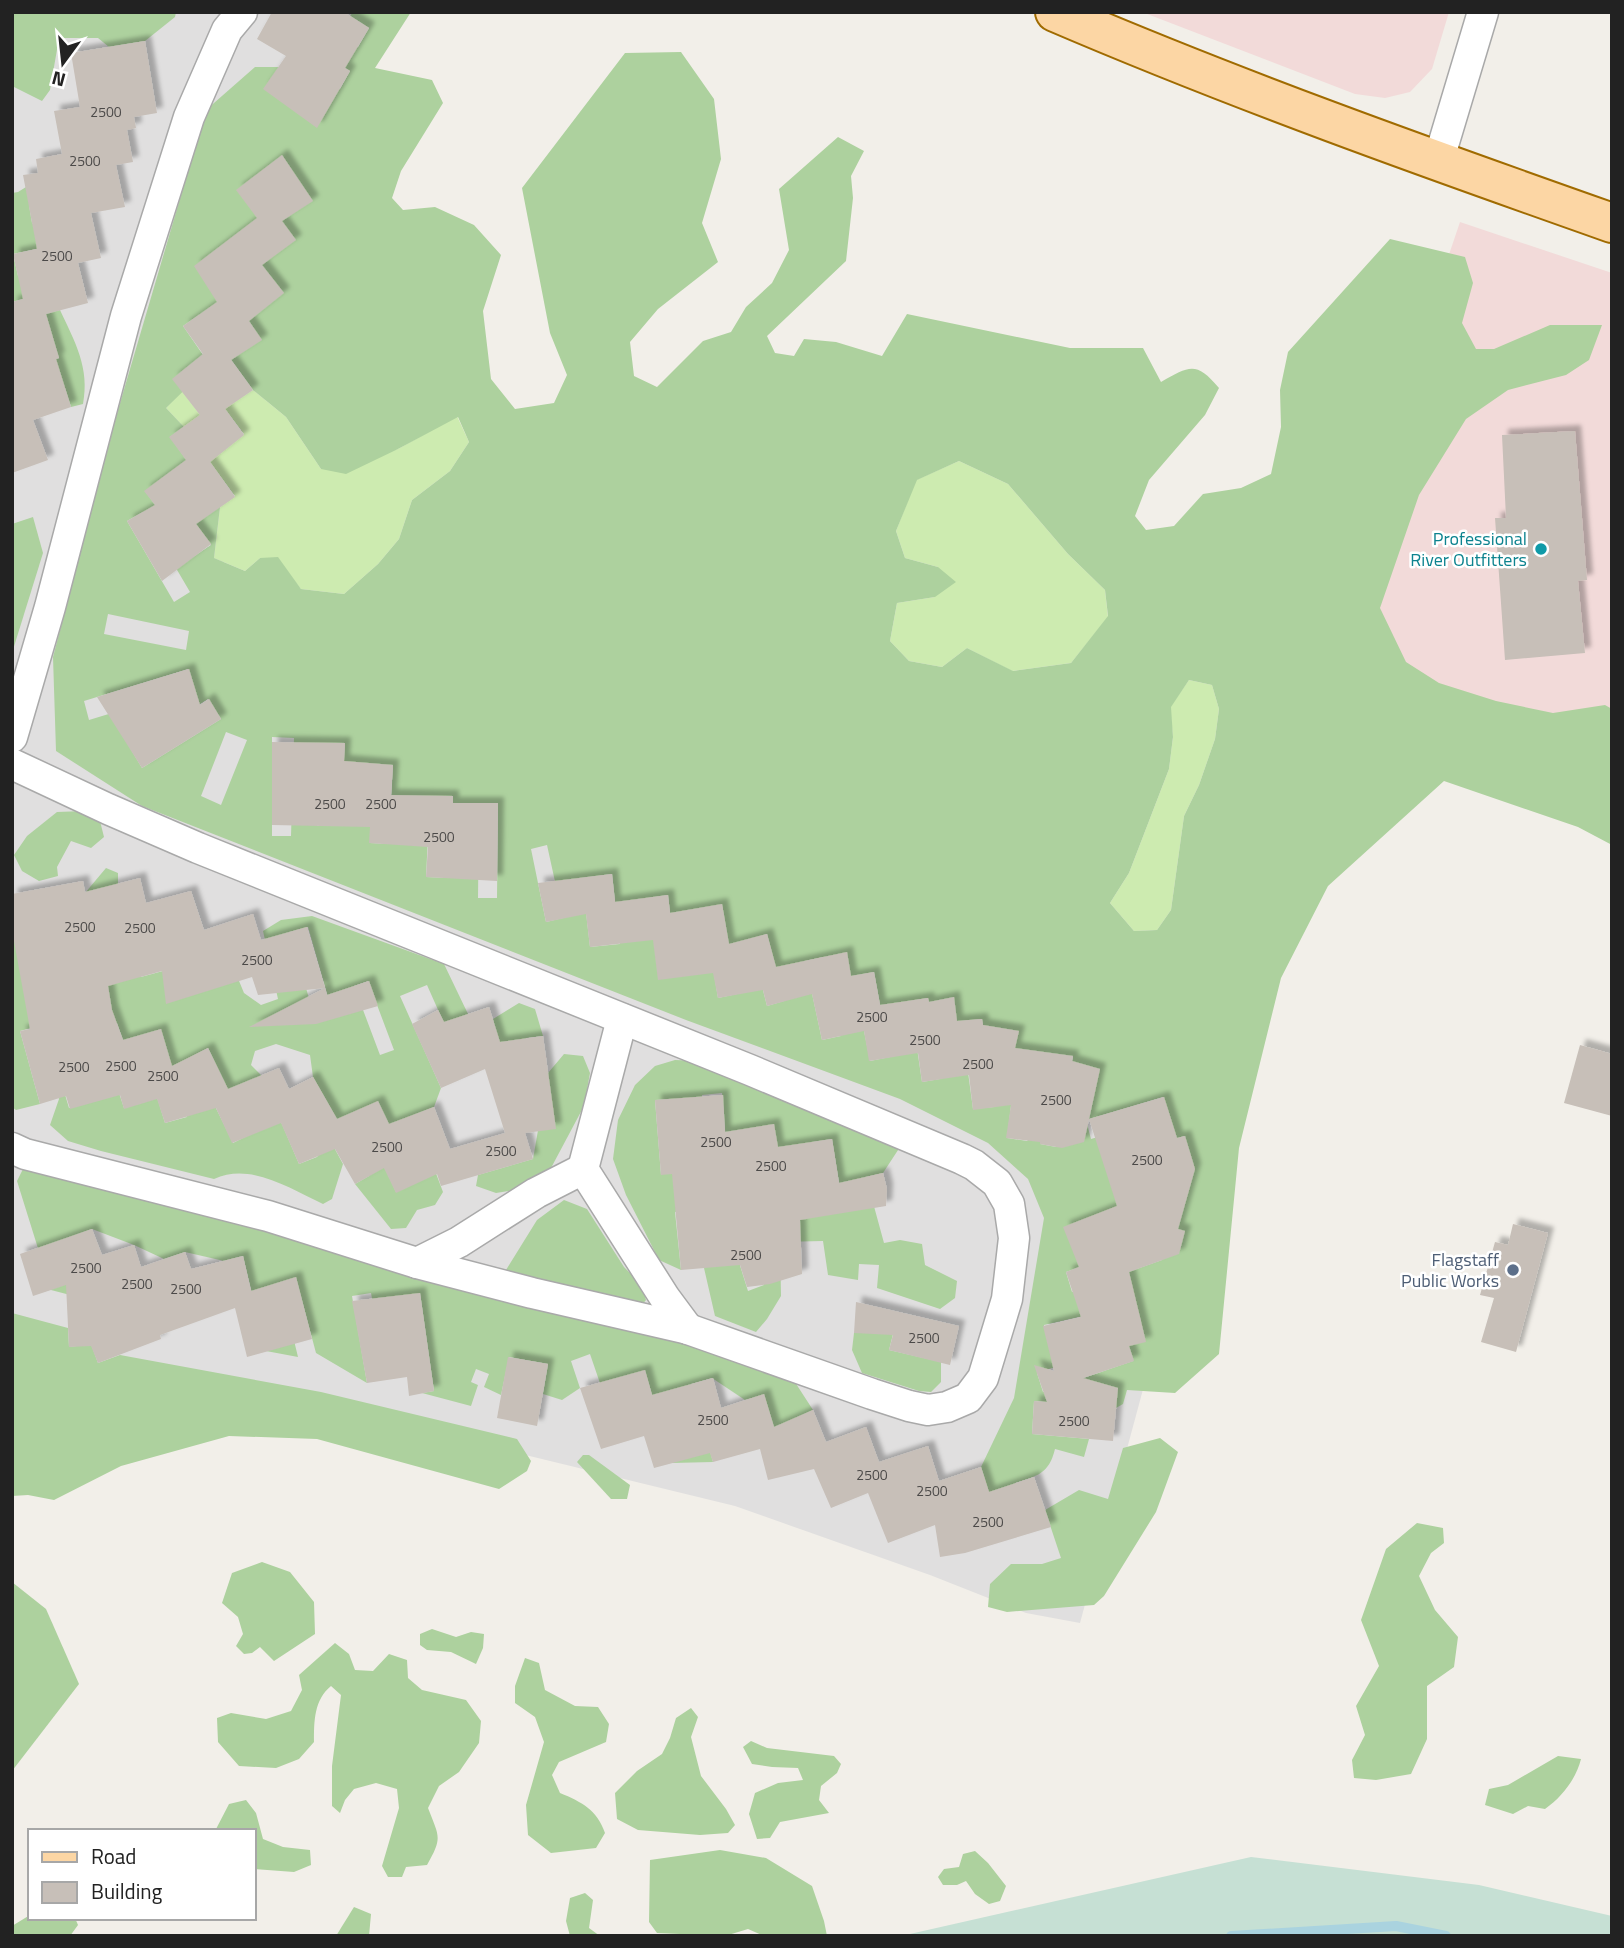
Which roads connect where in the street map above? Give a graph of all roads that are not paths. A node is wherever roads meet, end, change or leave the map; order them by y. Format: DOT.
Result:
graph roads {
  1 [pos="242,12"];
  2 [pos="1055,12"];
  3 [pos="1483,12"];
  4 [pos="1438,162"];
  5 [pos="1612,223"];
  6 [pos="12,737"];
  7 [pos="12,764"];
  8 [pos="622,1019"];
  9 [pos="12,1148"];
  10 [pos="583,1169"];
  11 [pos="417,1263"];
  12 [pos="688,1329"];
  1 -- 6 [label="street"];
  2 -- 4 [label="main road"];
  3 -- 4 [label="street"];
  4 -- 5 [label="main road"];
  7 -- 8 [label="street"];
  8 -- 10 [label="street"];
  8 -- 12 [label="street"];
  9 -- 11 [label="street"];
  10 -- 11 [label="street"];
  10 -- 12 [label="street"];
  11 -- 12 [label="street"];
}
